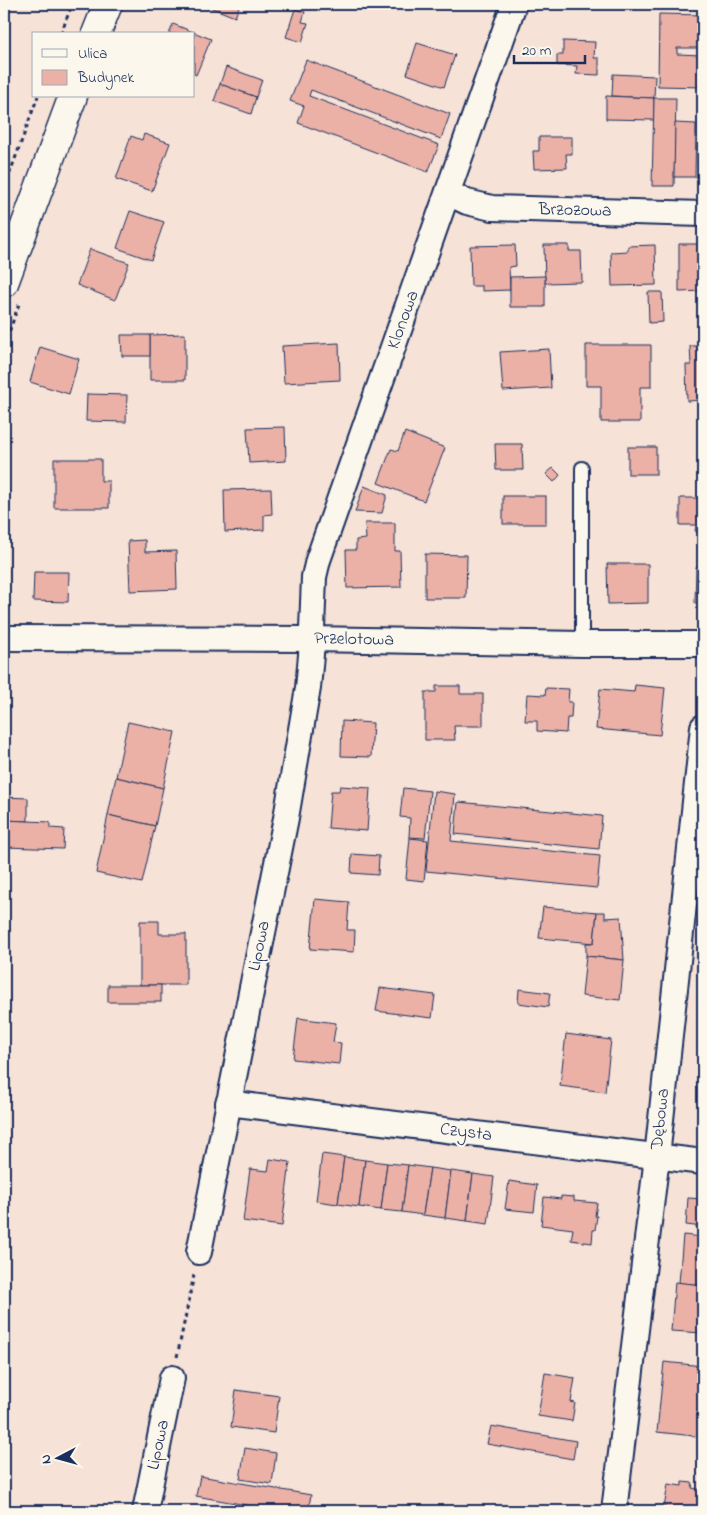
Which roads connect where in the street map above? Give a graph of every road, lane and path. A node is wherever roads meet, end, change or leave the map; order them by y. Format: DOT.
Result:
graph roads {
  1 [pos="72,4"];
  2 [pos="108,4"];
  3 [pos="514,4"];
  4 [pos="62,32"];
  5 [pos="97,32"];
  6 [pos="37,98"];
  7 [pos="72,98"];
  8 [pos="4,189"];
  9 [pos="448,194"];
  10 [pos="703,214"];
  11 [pos="9,253"];
  12 [pos="4,283"];
  13 [pos="582,468"];
  14 [pos="4,638"];
  15 [pos="311,639"];
  16 [pos="582,644"];
  17 [pos="703,644"];
  18 [pos="703,727"];
  19 [pos="228,1103"];
  20 [pos="658,1157"];
  21 [pos="703,1162"];
  22 [pos="199,1252"];
  23 [pos="172,1378"];
  24 [pos="145,1511"];
  25 [pos="614,1511"];
  1 -- 4 [label="path"];
  2 -- 5 [label="main road"];
  3 -- 9 [label="street, Klonowa"];
  6 -- 8 [label="path"];
  7 -- 11 [label="main road"];
  9 -- 10 [label="street, Brzozowa"];
  9 -- 15 [label="street, Klonowa"];
  11 -- 12 [label="main road"];
  13 -- 16 [label="lane"];
  14 -- 15 [label="street, Przelotowa"];
  15 -- 16 [label="street, Przelotowa"];
  15 -- 19 [label="street, Lipowa"];
  16 -- 17 [label="street, Przelotowa"];
  18 -- 20 [label="street, Dębowa"];
  19 -- 20 [label="street, Czysta"];
  19 -- 22 [label="street, Lipowa"];
  20 -- 21 [label="street, Czysta"];
  20 -- 25 [label="street, Dębowa"];
  22 -- 23 [label="path"];
  23 -- 24 [label="street, Lipowa"];
}
